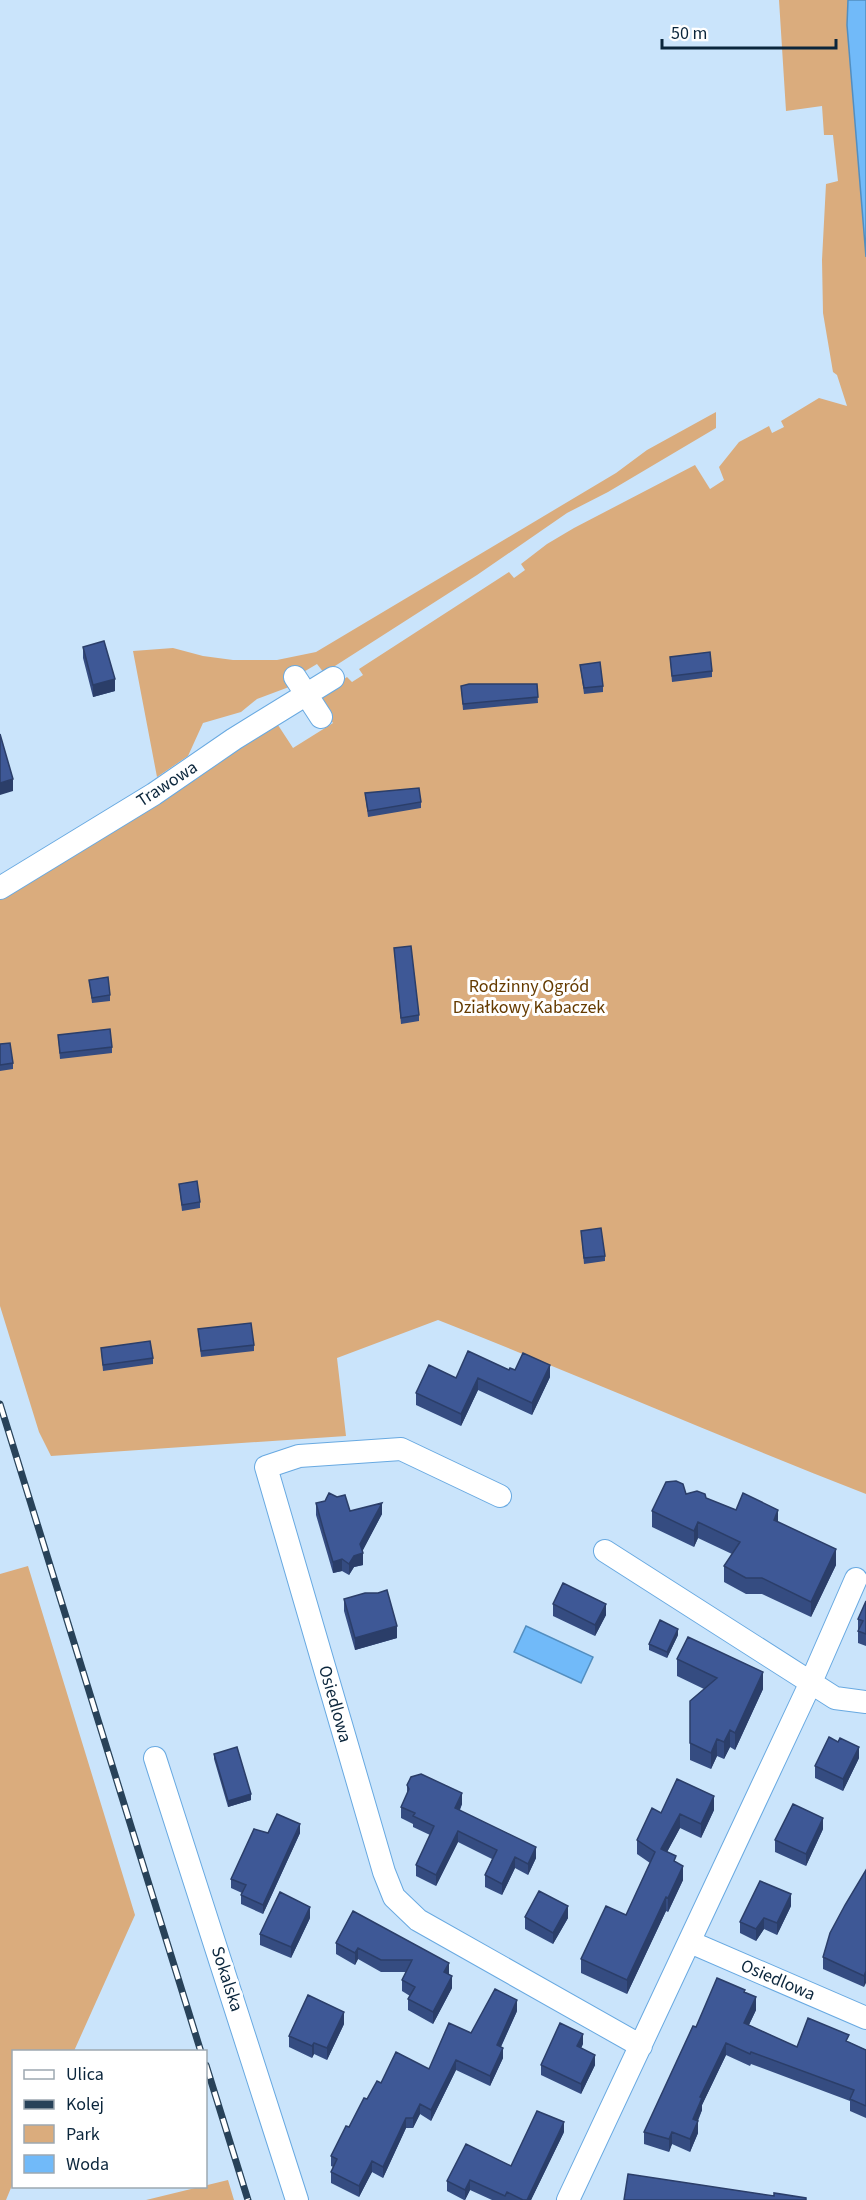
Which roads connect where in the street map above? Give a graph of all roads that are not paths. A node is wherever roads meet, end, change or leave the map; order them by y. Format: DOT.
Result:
graph roads {
  1 [pos="333,678"];
  2 [pos="301,686"];
  3 [pos="321,717"];
  4 [pos="0,888"];
  5 [pos="500,1496"];
  6 [pos="605,1551"];
  7 [pos="856,1579"];
  8 [pos="811,1682"];
  9 [pos="866,1702"];
  10 [pos="155,1758"];
  11 [pos="690,1942"];
  12 [pos="866,2019"];
  13 [pos="641,2046"];
  14 [pos="297,2200"];
  15 [pos="568,2200"];
  1 -- 2 [label="street, Trawowa"];
  2 -- 3 [label="street"];
  2 -- 4 [label="street, Trawowa"];
  5 -- 13 [label="street, Osiedlowa"];
  6 -- 8 [label="street"];
  7 -- 8 [label="street"];
  8 -- 9 [label="street"];
  8 -- 11 [label="street"];
  10 -- 14 [label="street, Sokalska"];
  11 -- 12 [label="street, Osiedlowa"];
  11 -- 13 [label="street"];
  13 -- 15 [label="street"];
}
